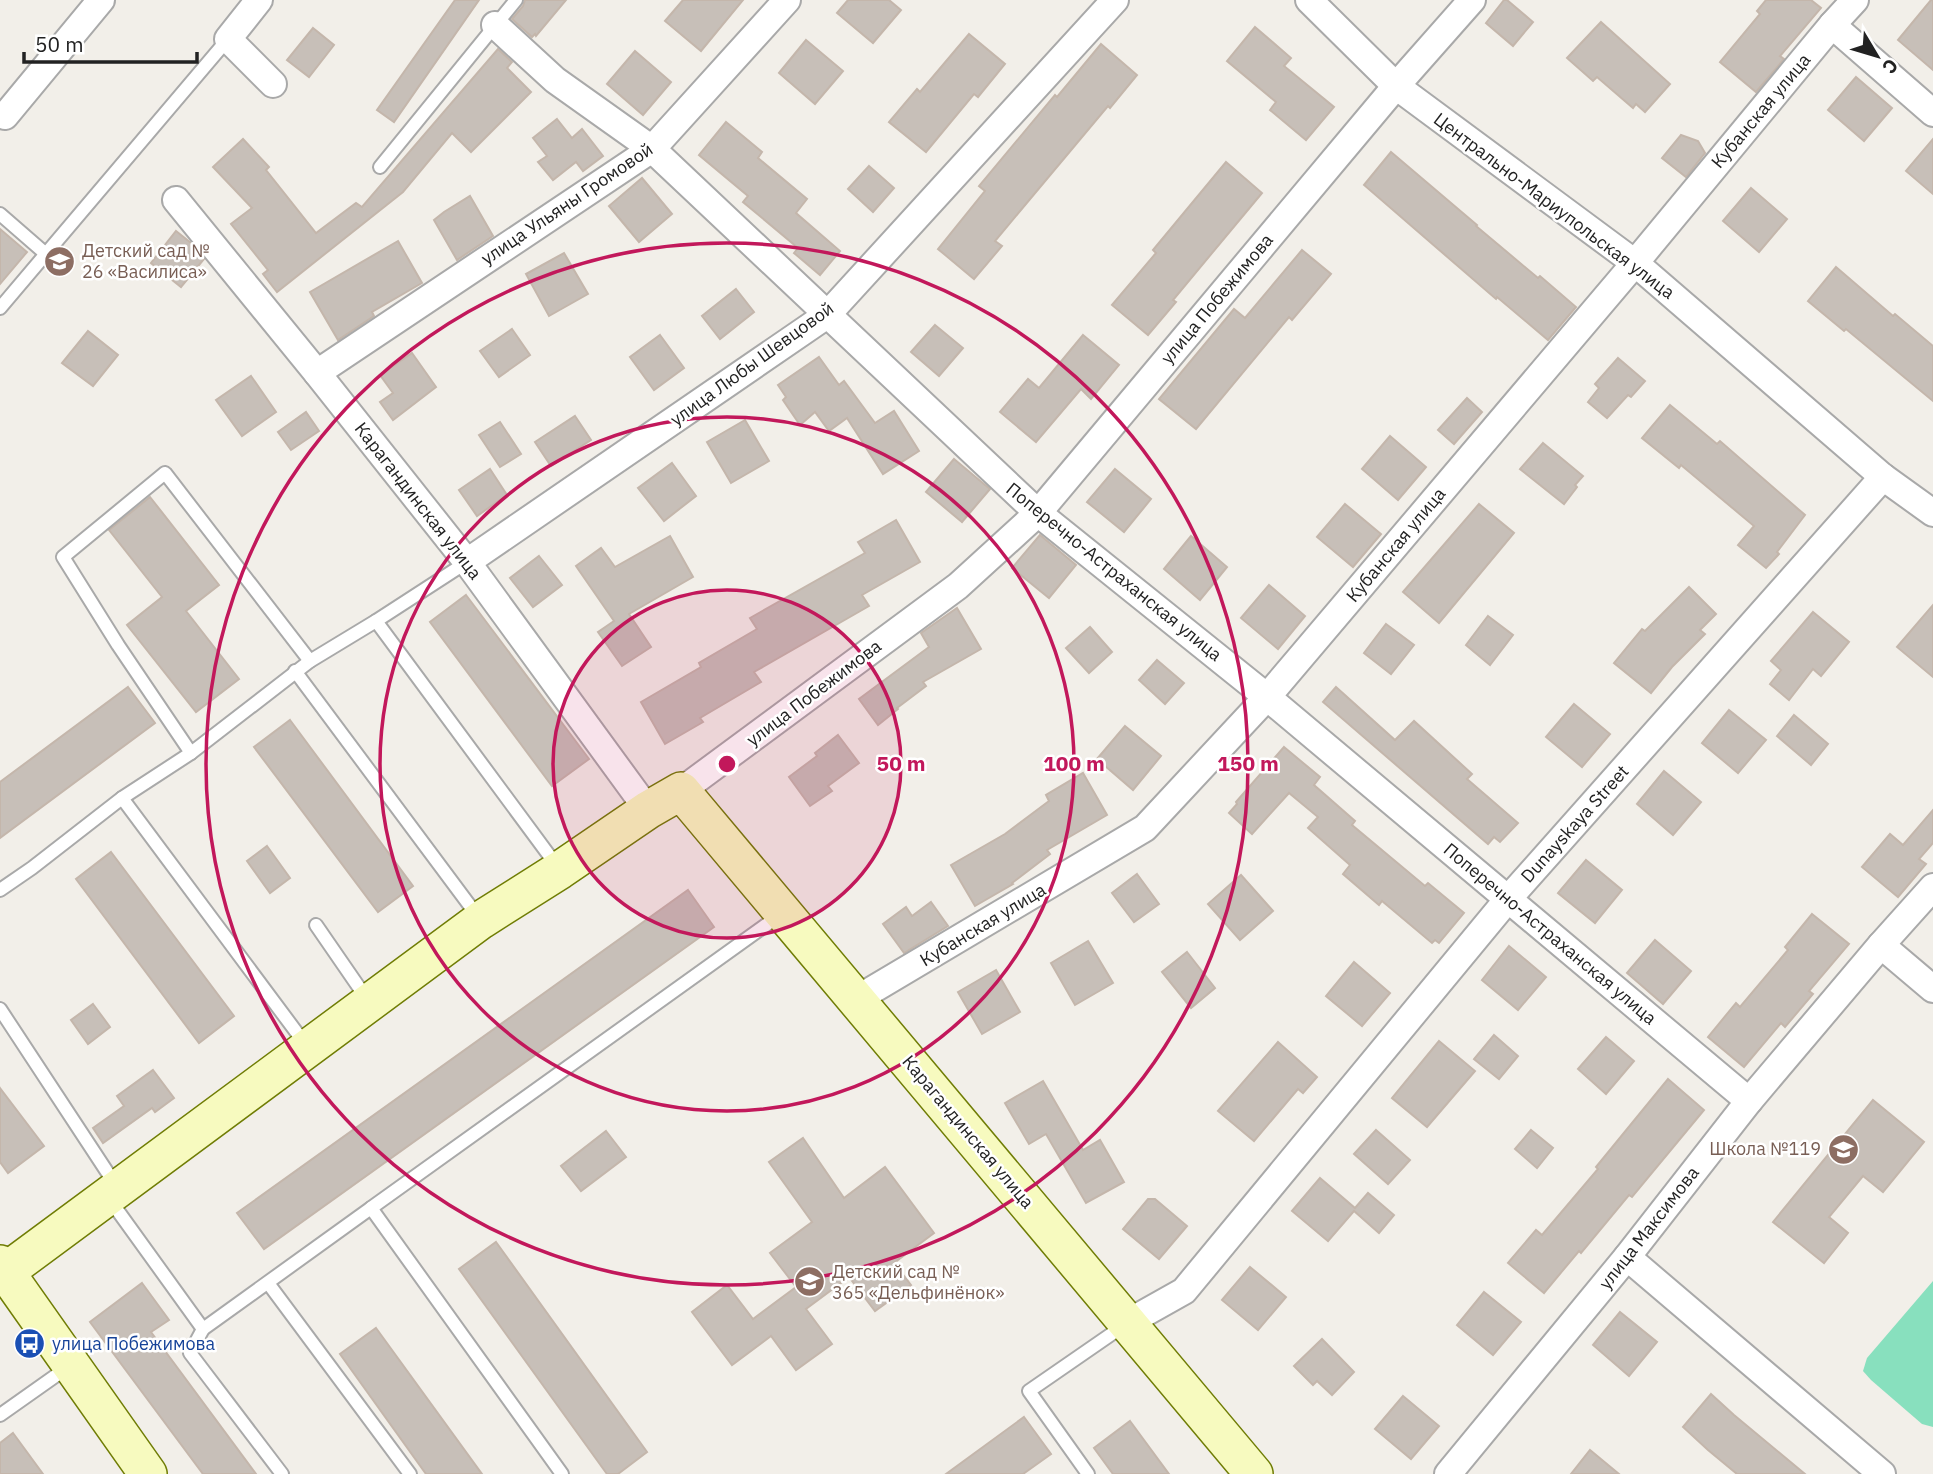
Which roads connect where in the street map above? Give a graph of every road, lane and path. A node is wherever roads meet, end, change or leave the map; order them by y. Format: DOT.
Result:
graph roads {
  1 [pos="101,0"];
  2 [pos="259,0"];
  3 [pos="516,0"];
  4 [pos="787,0"];
  5 [pos="1115,0"];
  6 [pos="1308,0"];
  7 [pos="1472,0"];
  8 [pos="1855,0"];
  9 [pos="495,25"];
  10 [pos="1832,25"];
  11 [pos="228,39"];
  12 [pos="273,84"];
  13 [pos="1396,86"];
  14 [pos="1933,113"];
  15 [pos="5,116"];
  16 [pos="652,149"];
  17 [pos="380,167"];
  18 [pos="176,201"];
  19 [pos="0,214"];
  20 [pos="46,254"];
  21 [pos="1635,263"];
  22 [pos="0,308"];
  23 [pos="827,315"];
  24 [pos="317,373"];
  25 [pos="1883,477"];
  26 [pos="1038,513"];
  27 [pos="1933,513"];
  28 [pos="467,562"];
  29 [pos="376,621"];
  30 [pos="310,661"];
  31 [pos="295,671"];
  32 [pos="1267,696"];
  33 [pos="191,753"];
  34 [pos="681,792"];
  35 [pos="122,798"];
  36 [pos="648,810"];
  37 [pos="560,870"];
  38 [pos="1933,887"];
  39 [pos="0,890"];
  40 [pos="1508,899"];
  41 [pos="783,913"];
  42 [pos="481,920"];
  43 [pos="316,925"];
  44 [pos="1881,945"];
  45 [pos="1933,989"];
  46 [pos="857,999"];
  47 [pos="369,1002"];
  48 [pos="0,1009"];
  49 [pos="308,1048"];
  50 [pos="1749,1101"];
  51 [pos="113,1193"];
  52 [pos="371,1208"];
  53 [pos="1627,1257"];
  54 [pos="2,1271"];
  55 [pos="268,1283"];
  56 [pos="1127,1323"];
  57 [pos="203,1329"];
  58 [pos="72,1365"];
  59 [pos="0,1415"];
  60 [pos="148,1474"];
  61 [pos="282,1474"];
  62 [pos="410,1474"];
  63 [pos="562,1474"];
  64 [pos="1088,1474"];
  65 [pos="1254,1474"];
  66 [pos="1448,1474"];
  67 [pos="1882,1474"];
  1 -- 15 [label="street"];
  2 -- 11 [label="street"];
  3 -- 9 [label="lane"];
  4 -- 16 [label="street, улица Ульяны Громовой"];
  5 -- 23 [label="street, улица Любы Шевцовой"];
  6 -- 13 [label="street, Центрально-Мариупольская улица"];
  7 -- 13 [label="street, улица Побежимова"];
  8 -- 10 [label="street, Кубанская улица"];
  9 -- 16 [label="street, Поперечно-Астраханская улица"];
  9 -- 17 [label="lane"];
  10 -- 14 [label="street"];
  10 -- 21 [label="street, Кубанская улица"];
  11 -- 12 [label="street"];
  11 -- 20 [label="lane"];
  13 -- 21 [label="street, Центрально-Мариупольская улица"];
  13 -- 26 [label="street, улица Побежимова"];
  16 -- 23 [label="street, Поперечно-Астраханская улица"];
  16 -- 24 [label="street, улица Ульяны Громовой"];
  18 -- 24 [label="street, Карагандинская улица"];
  19 -- 20 [label="lane"];
  20 -- 22 [label="lane"];
  21 -- 25 [label="street, Центрально-Мариупольская улица"];
  21 -- 32 [label="street, Кубанская улица"];
  23 -- 26 [label="street, Поперечно-Астраханская улица"];
  23 -- 28 [label="street, улица Любы Шевцовой"];
  24 -- 28 [label="street, Карагандинская улица"];
  25 -- 27 [label="street, Центрально-Мариупольская улица"];
  25 -- 40 [label="street, Dunayskaya Street"];
  26 -- 32 [label="street, Поперечно-Астраханская улица"];
  26 -- 34 [label="street, улица Побежимова"];
  28 -- 29 [label="lane"];
  28 -- 36 [label="street, Карагандинская улица"];
  29 -- 30 [label="lane"];
  29 -- 37 [label="lane"];
  30 -- 31 [label="lane"];
  30 -- 33 [label="lane"];
  31 -- 33 [label="lane"];
  31 -- 42 [label="lane"];
  32 -- 40 [label="street, Поперечно-Астраханская улица"];
  32 -- 46 [label="street, Кубанская улица"];
  33 -- 35 [label="lane"];
  34 -- 36 [label="street, улица Побежимова"];
  34 -- 41 [label="street, Карагандинская улица"];
  35 -- 39 [label="lane"];
  35 -- 49 [label="lane"];
  36 -- 37 [label="street, улица Побежимова"];
  37 -- 42 [label="street, улица Побежимова"];
  38 -- 44 [label="street, улица Максимова"];
  40 -- 50 [label="street, Поперечно-Астраханская улица"];
  40 -- 56 [label="street, Dunayskaya Street"];
  41 -- 46 [label="street, Карагандинская улица"];
  41 -- 52 [label="lane"];
  42 -- 47 [label="street, улица Побежимова"];
  43 -- 47 [label="lane"];
  44 -- 45 [label="street"];
  44 -- 50 [label="street, улица Максимова"];
  46 -- 56 [label="street, Карагандинская улица"];
  47 -- 49 [label="street, улица Побежимова"];
  48 -- 51 [label="lane"];
  49 -- 51 [label="street, улица Побежимова"];
  50 -- 53 [label="street, улица Максимова"];
  51 -- 54 [label="street, улица Побежимова"];
  51 -- 57 [label="lane"];
  52 -- 55 [label="lane"];
  52 -- 63 [label="lane"];
  53 -- 66 [label="street, улица Максимова"];
  53 -- 67 [label="street"];
  54 -- 58 [label="street"];
  55 -- 57 [label="lane"];
  55 -- 62 [label="lane"];
  56 -- 64 [label="lane"];
  56 -- 65 [label="street, Карагандинская улица"];
  57 -- 61 [label="lane"];
  58 -- 59 [label="lane"];
  58 -- 60 [label="street"];
}
